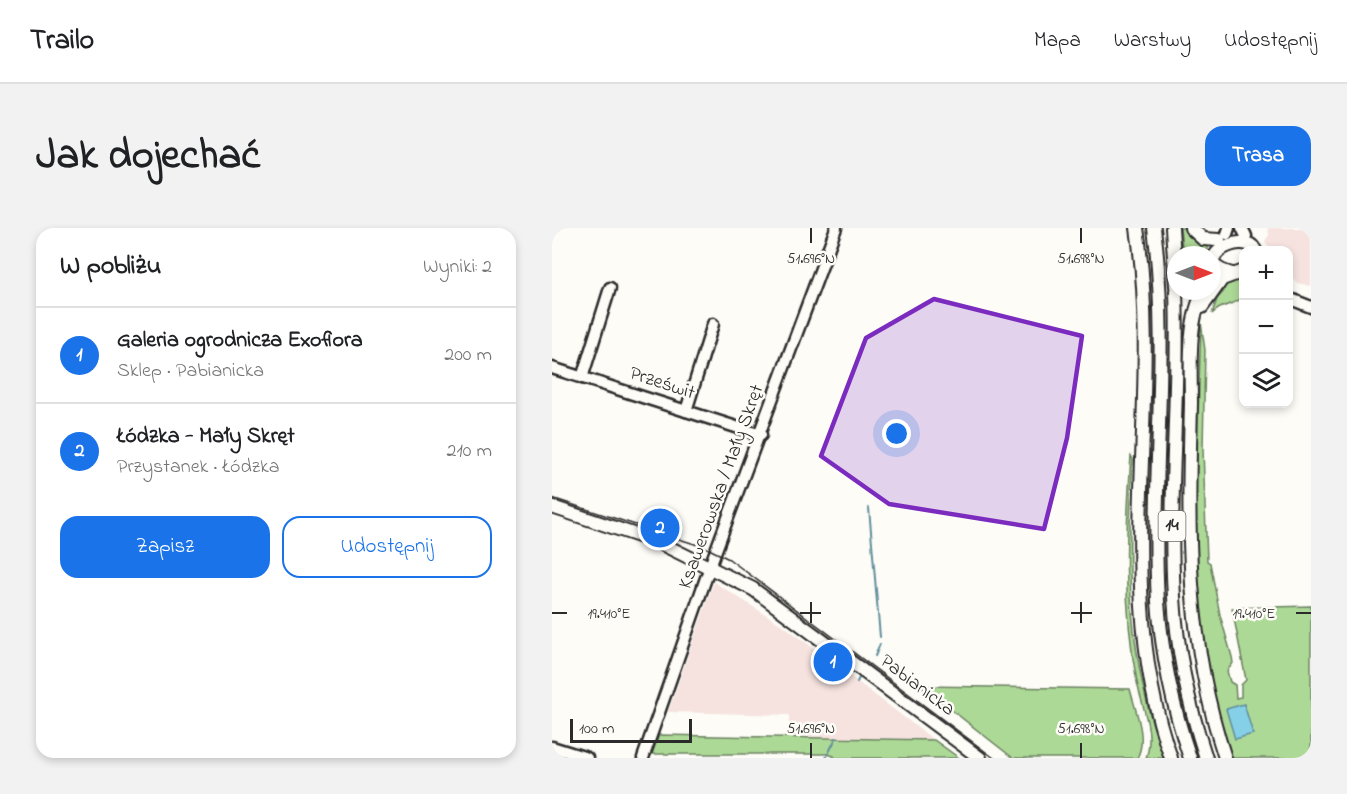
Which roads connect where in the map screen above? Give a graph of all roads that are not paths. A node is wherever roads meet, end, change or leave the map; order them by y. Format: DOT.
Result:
graph roads {
  1 [pos="836,228"];
  2 [pos="1137,228"];
  3 [pos="1154,228"];
  4 [pos="1172,228"];
  5 [pos="1191,228"];
  6 [pos="1244,232"];
  7 [pos="1225,234"];
  8 [pos="1173,246"];
  9 [pos="1253,246"];
  10 [pos="1221,268"];
  11 [pos="1239,272"];
  12 [pos="1239,272"];
  13 [pos="610,288"];
  14 [pos="1176,300"];
  15 [pos="1200,300"];
  16 [pos="1197,312"];
  17 [pos="713,324"];
  18 [pos="552,368"];
  19 [pos="582,378"];
  20 [pos="686,411"];
  21 [pos="761,435"];
  22 [pos="552,507"];
  23 [pos="711,566"];
  24 [pos="552,747"];
  25 [pos="587,758"];
  26 [pos="643,758"];
  27 [pos="980,758"];
  28 [pos="1171,758"];
  29 [pos="1190,758"];
  30 [pos="1206,758"];
  31 [pos="1225,758"];
  1 -- 21 [label="street, Ksawerowska / Mały Skręt"];
  2 -- 28 [label="main road"];
  3 -- 29 [label="main road, 14"];
  4 -- 8 [label="main road"];
  5 -- 7 [label="main road"];
  6 -- 7 [label="main road"];
  6 -- 9 [label="main road"];
  10 -- 11 [label="main road"];
  12 -- 16 [label="main road"];
  13 -- 19 [label="street"];
  14 -- 30 [label="main road, 14"];
  15 -- 16 [label="main road"];
  16 -- 31 [label="main road"];
  17 -- 20 [label="street"];
  18 -- 19 [label="street, Prześwit"];
  19 -- 20 [label="street, Prześwit"];
  20 -- 21 [label="street, Prześwit"];
  21 -- 23 [label="street, Ksawerowska / Mały Skręt"];
  22 -- 23 [label="main road, Pabianicka"];
  23 -- 26 [label="street, Ksawerowska / Mały Skręt"];
  23 -- 27 [label="main road, Pabianicka"];
  24 -- 25 [label="street"];
}
